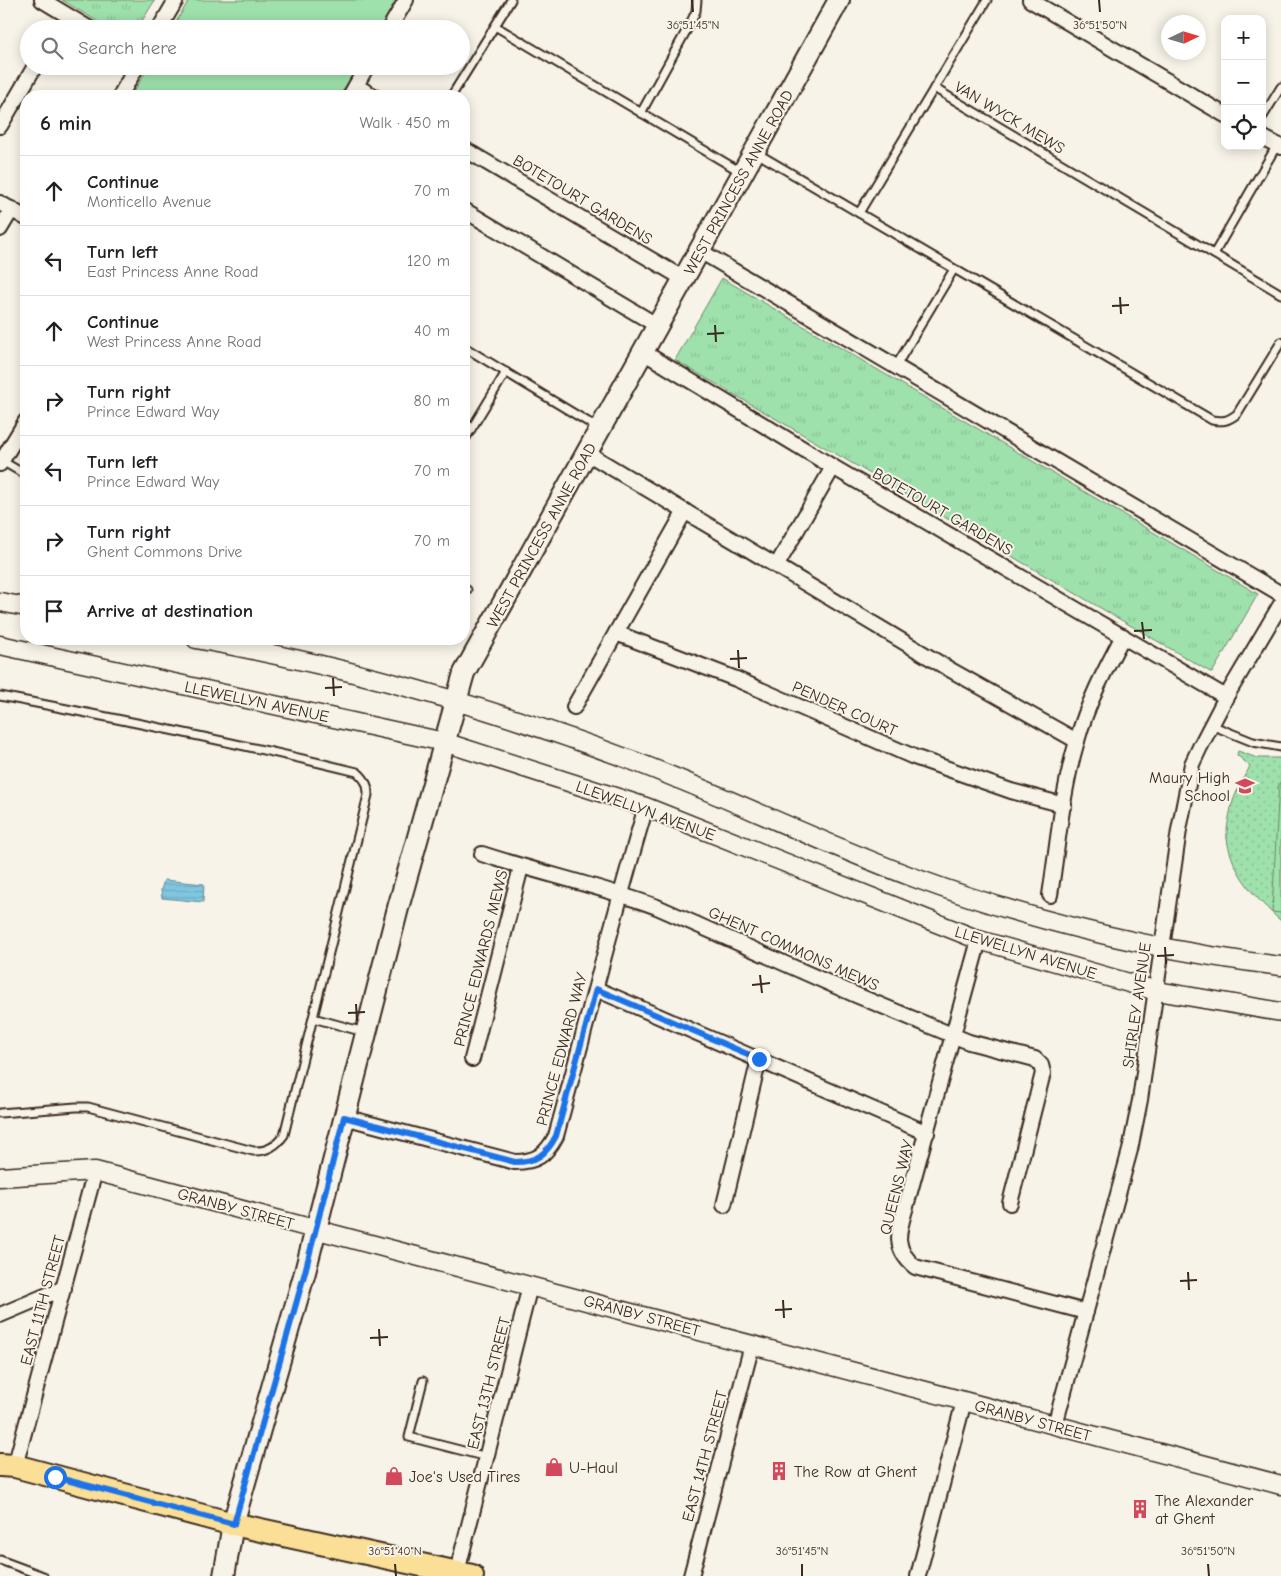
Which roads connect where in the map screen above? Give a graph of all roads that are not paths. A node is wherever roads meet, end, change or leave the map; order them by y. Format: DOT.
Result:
graph roads {
  1 [pos="42,0"];
  2 [pos="176,0"];
  3 [pos="406,0"];
  4 [pos="511,0"];
  5 [pos="697,0"];
  6 [pos="839,0"];
  7 [pos="987,0"];
  8 [pos="1030,0"];
  9 [pos="75,20"];
  10 [pos="164,20"];
  11 [pos="394,20"];
  12 [pos="495,26"];
  13 [pos="470,66"];
  14 [pos="29,75"];
  15 [pos="132,75"];
  16 [pos="362,75"];
  17 [pos="464,75"];
  18 [pos="1281,87"];
  19 [pos="934,88"];
  20 [pos="123,90"];
  21 [pos="354,90"];
  22 [pos="455,90"];
  23 [pos="5,107"];
  24 [pos="1266,111"];
  25 [pos="641,112"];
  26 [pos="1221,113"];
  27 [pos="0,126"];
  28 [pos="1266,139"];
  29 [pos="1279,146"];
  30 [pos="755,152"];
  31 [pos="470,153"];
  32 [pos="743,173"];
  33 [pos="6,206"];
  34 [pos="859,213"];
  35 [pos="20,214"];
  36 [pos="470,214"];
  37 [pos="0,229"];
  38 [pos="700,251"];
  39 [pos="1214,254"];
  40 [pos="954,268"];
  41 [pos="684,279"];
  42 [pos="1281,294"];
  43 [pos="658,326"];
  44 [pos="1281,342"];
  45 [pos="470,351"];
  46 [pos="643,352"];
  47 [pos="896,366"];
  48 [pos="506,372"];
  49 [pos="600,429"];
  50 [pos="20,431"];
  51 [pos="470,431"];
  52 [pos="587,453"];
  53 [pos="1,462"];
  54 [pos="833,467"];
  55 [pos="20,472"];
  56 [pos="685,511"];
  57 [pos="777,565"];
  58 [pos="1281,594"];
  59 [pos="0,602"];
  60 [pos="1281,604"];
  61 [pos="20,606"];
  62 [pos="616,633"];
  63 [pos="1123,636"];
  64 [pos="0,645"];
  65 [pos="224,645"];
  66 [pos="0,696"];
  67 [pos="1226,697"];
  68 [pos="456,702"];
  69 [pos="574,707"];
  70 [pos="1211,725"];
  71 [pos="1077,740"];
  72 [pos="444,742"];
  73 [pos="1281,747"];
  74 [pos="1064,806"];
  75 [pos="646,807"];
  76 [pos="482,854"];
  77 [pos="521,867"];
  78 [pos="603,891"];
  79 [pos="1050,895"];
  80 [pos="619,896"];
  81 [pos="979,940"];
  82 [pos="1162,946"];
  83 [pos="1281,966"];
  84 [pos="596,989"];
  85 [pos="1157,991"];
  86 [pos="1281,1012"];
  87 [pos="314,1018"];
  88 [pos="366,1032"];
  89 [pos="952,1035"];
  90 [pos="472,1058"];
  91 [pos="759,1059"];
  92 [pos="0,1113"];
  93 [pos="344,1117"];
  94 [pos="927,1133"];
  95 [pos="95,1171"];
  96 [pos="0,1178"];
  97 [pos="1010,1203"];
  98 [pos="724,1205"];
  99 [pos="315,1229"];
  100 [pos="530,1286"];
  101 [pos="64,1288"];
  102 [pos="1086,1312"];
  103 [pos="0,1315"];
  104 [pos="752,1345"];
  105 [pos="423,1380"];
  106 [pos="964,1402"];
  107 [pos="1055,1426"];
  108 [pos="487,1456"];
  109 [pos="7,1466"];
  110 [pos="1281,1485"];
  111 [pos="234,1524"];
  112 [pos="0,1560"];
  113 [pos="462,1575"];
  114 [pos="43,1576"];
  115 [pos="224,1576"];
  116 [pos="691,1576"];
  117 [pos="918,1576"];
  1 -- 9 [label="street"];
  2 -- 10 [label="street"];
  3 -- 11 [label="street"];
  4 -- 12 [label="lane"];
  5 -- 25 [label="lane"];
  6 -- 30 [label="main road, WEST PRINCESS ANNE ROAD"];
  7 -- 19 [label="lane"];
  8 -- 26 [label="street"];
  12 -- 13 [label="lane"];
  12 -- 25 [label="lane"];
  14 -- 23 [label="street"];
  15 -- 20 [label="street"];
  16 -- 21 [label="street"];
  17 -- 22 [label="lane"];
  18 -- 24 [label="lane"];
  19 -- 34 [label="lane, VAN WYCK MEWS"];
  19 -- 39 [label="lane, VAN WYCK MEWS"];
  23 -- 27 [label="street"];
  25 -- 32 [label="lane"];
  28 -- 29 [label="street"];
  29 -- 39 [label="lane"];
  30 -- 32 [label="main road, WEST PRINCESS ANNE ROAD"];
  30 -- 34 [label="lane"];
  31 -- 41 [label="street, BOTETOURT GARDENS"];
  32 -- 38 [label="main road, WEST PRINCESS ANNE ROAD"];
  33 -- 35 [label="street"];
  33 -- 37 [label="street"];
  34 -- 40 [label="lane"];
  36 -- 43 [label="street"];
  38 -- 41 [label="main road, WEST PRINCESS ANNE ROAD"];
  38 -- 47 [label="street"];
  39 -- 42 [label="lane, VAN WYCK MEWS"];
  40 -- 44 [label="lane"];
  40 -- 47 [label="lane"];
  41 -- 43 [label="main road, WEST PRINCESS ANNE ROAD"];
  43 -- 46 [label="main road, WEST PRINCESS ANNE ROAD"];
  45 -- 48 [label="lane"];
  46 -- 49 [label="main road, WEST PRINCESS ANNE ROAD"];
  46 -- 54 [label="street, BOTETOURT GARDENS"];
  47 -- 58 [label="street"];
  48 -- 49 [label="lane"];
  48 -- 51 [label="lane"];
  49 -- 52 [label="main road, WEST PRINCESS ANNE ROAD"];
  50 -- 53 [label="street"];
  52 -- 56 [label="street"];
  52 -- 68 [label="main road, WEST PRINCESS ANNE ROAD"];
  53 -- 55 [label="lane"];
  54 -- 57 [label="street"];
  54 -- 63 [label="street, BOTETOURT GARDENS"];
  56 -- 57 [label="street"];
  56 -- 62 [label="street"];
  57 -- 71 [label="street"];
  59 -- 61 [label="street"];
  60 -- 67 [label="street, SHIRLEY AVENUE"];
  62 -- 69 [label="street"];
  62 -- 74 [label="street, PENDER COURT"];
  63 -- 67 [label="street, BOTETOURT GARDENS"];
  63 -- 71 [label="street"];
  64 -- 72 [label="street, LLEWELLYN AVENUE"];
  65 -- 68 [label="street"];
  66 -- 87 [label="lane"];
  67 -- 70 [label="street, SHIRLEY AVENUE"];
  68 -- 72 [label="main road, WEST PRINCESS ANNE ROAD"];
  68 -- 82 [label="street"];
  70 -- 73 [label="lane"];
  70 -- 82 [label="street, SHIRLEY AVENUE"];
  71 -- 74 [label="street"];
  72 -- 75 [label="street, LLEWELLYN AVENUE"];
  72 -- 88 [label="main road, WEST PRINCESS ANNE ROAD"];
  74 -- 79 [label="street"];
  75 -- 80 [label="street, PRINCE EDWARD WAY"];
  75 -- 81 [label="street, LLEWELLYN AVENUE"];
  76 -- 77 [label="street, PRINCE EDWARDS MEWS"];
  77 -- 78 [label="street, PRINCE EDWARDS MEWS"];
  77 -- 90 [label="street, PRINCE EDWARDS MEWS"];
  78 -- 80 [label="street, GHENT COMMONS MEWS"];
  80 -- 84 [label="street, PRINCE EDWARD WAY"];
  80 -- 89 [label="street, GHENT COMMONS MEWS"];
  81 -- 85 [label="street, LLEWELLYN AVENUE"];
  81 -- 89 [label="street, QUEENS WAY"];
  82 -- 83 [label="street"];
  82 -- 85 [label="street, SHIRLEY AVENUE"];
  84 -- 91 [label="street"];
  84 -- 93 [label="street, PRINCE EDWARD WAY"];
  85 -- 86 [label="street, LLEWELLYN AVENUE"];
  85 -- 102 [label="street, SHIRLEY AVENUE"];
  87 -- 88 [label="lane"];
  87 -- 92 [label="lane"];
  88 -- 93 [label="main road, WEST PRINCESS ANNE ROAD"];
  89 -- 94 [label="street, QUEENS WAY"];
  89 -- 97 [label="street, GHENT COMMONS MEWS"];
  91 -- 94 [label="street"];
  91 -- 98 [label="street"];
  93 -- 99 [label="main road, WEST PRINCESS ANNE ROAD"];
  94 -- 102 [label="street, QUEENS WAY"];
  95 -- 96 [label="street, GRANBY STREET"];
  95 -- 99 [label="street, GRANBY STREET"];
  95 -- 101 [label="street, EAST 11TH STREET"];
  99 -- 100 [label="street, GRANBY STREET"];
  99 -- 111 [label="main road, WEST PRINCESS ANNE ROAD"];
  100 -- 104 [label="street, GRANBY STREET"];
  100 -- 108 [label="street, EAST 13TH STREET"];
  101 -- 103 [label="street"];
  101 -- 109 [label="street, EAST 11TH STREET"];
  102 -- 107 [label="street, SHIRLEY AVENUE"];
  104 -- 106 [label="street, GRANBY STREET"];
  104 -- 116 [label="street, EAST 14TH STREET"];
  105 -- 108 [label="lane"];
  106 -- 107 [label="street, GRANBY STREET"];
  106 -- 117 [label="street"];
  107 -- 110 [label="street, GRANBY STREET"];
  108 -- 113 [label="street, EAST 13TH STREET"];
  109 -- 111 [label="main road"];
  111 -- 113 [label="main road"];
  111 -- 115 [label="main road, WEST PRINCESS ANNE ROAD"];
  112 -- 114 [label="lane"];
}
